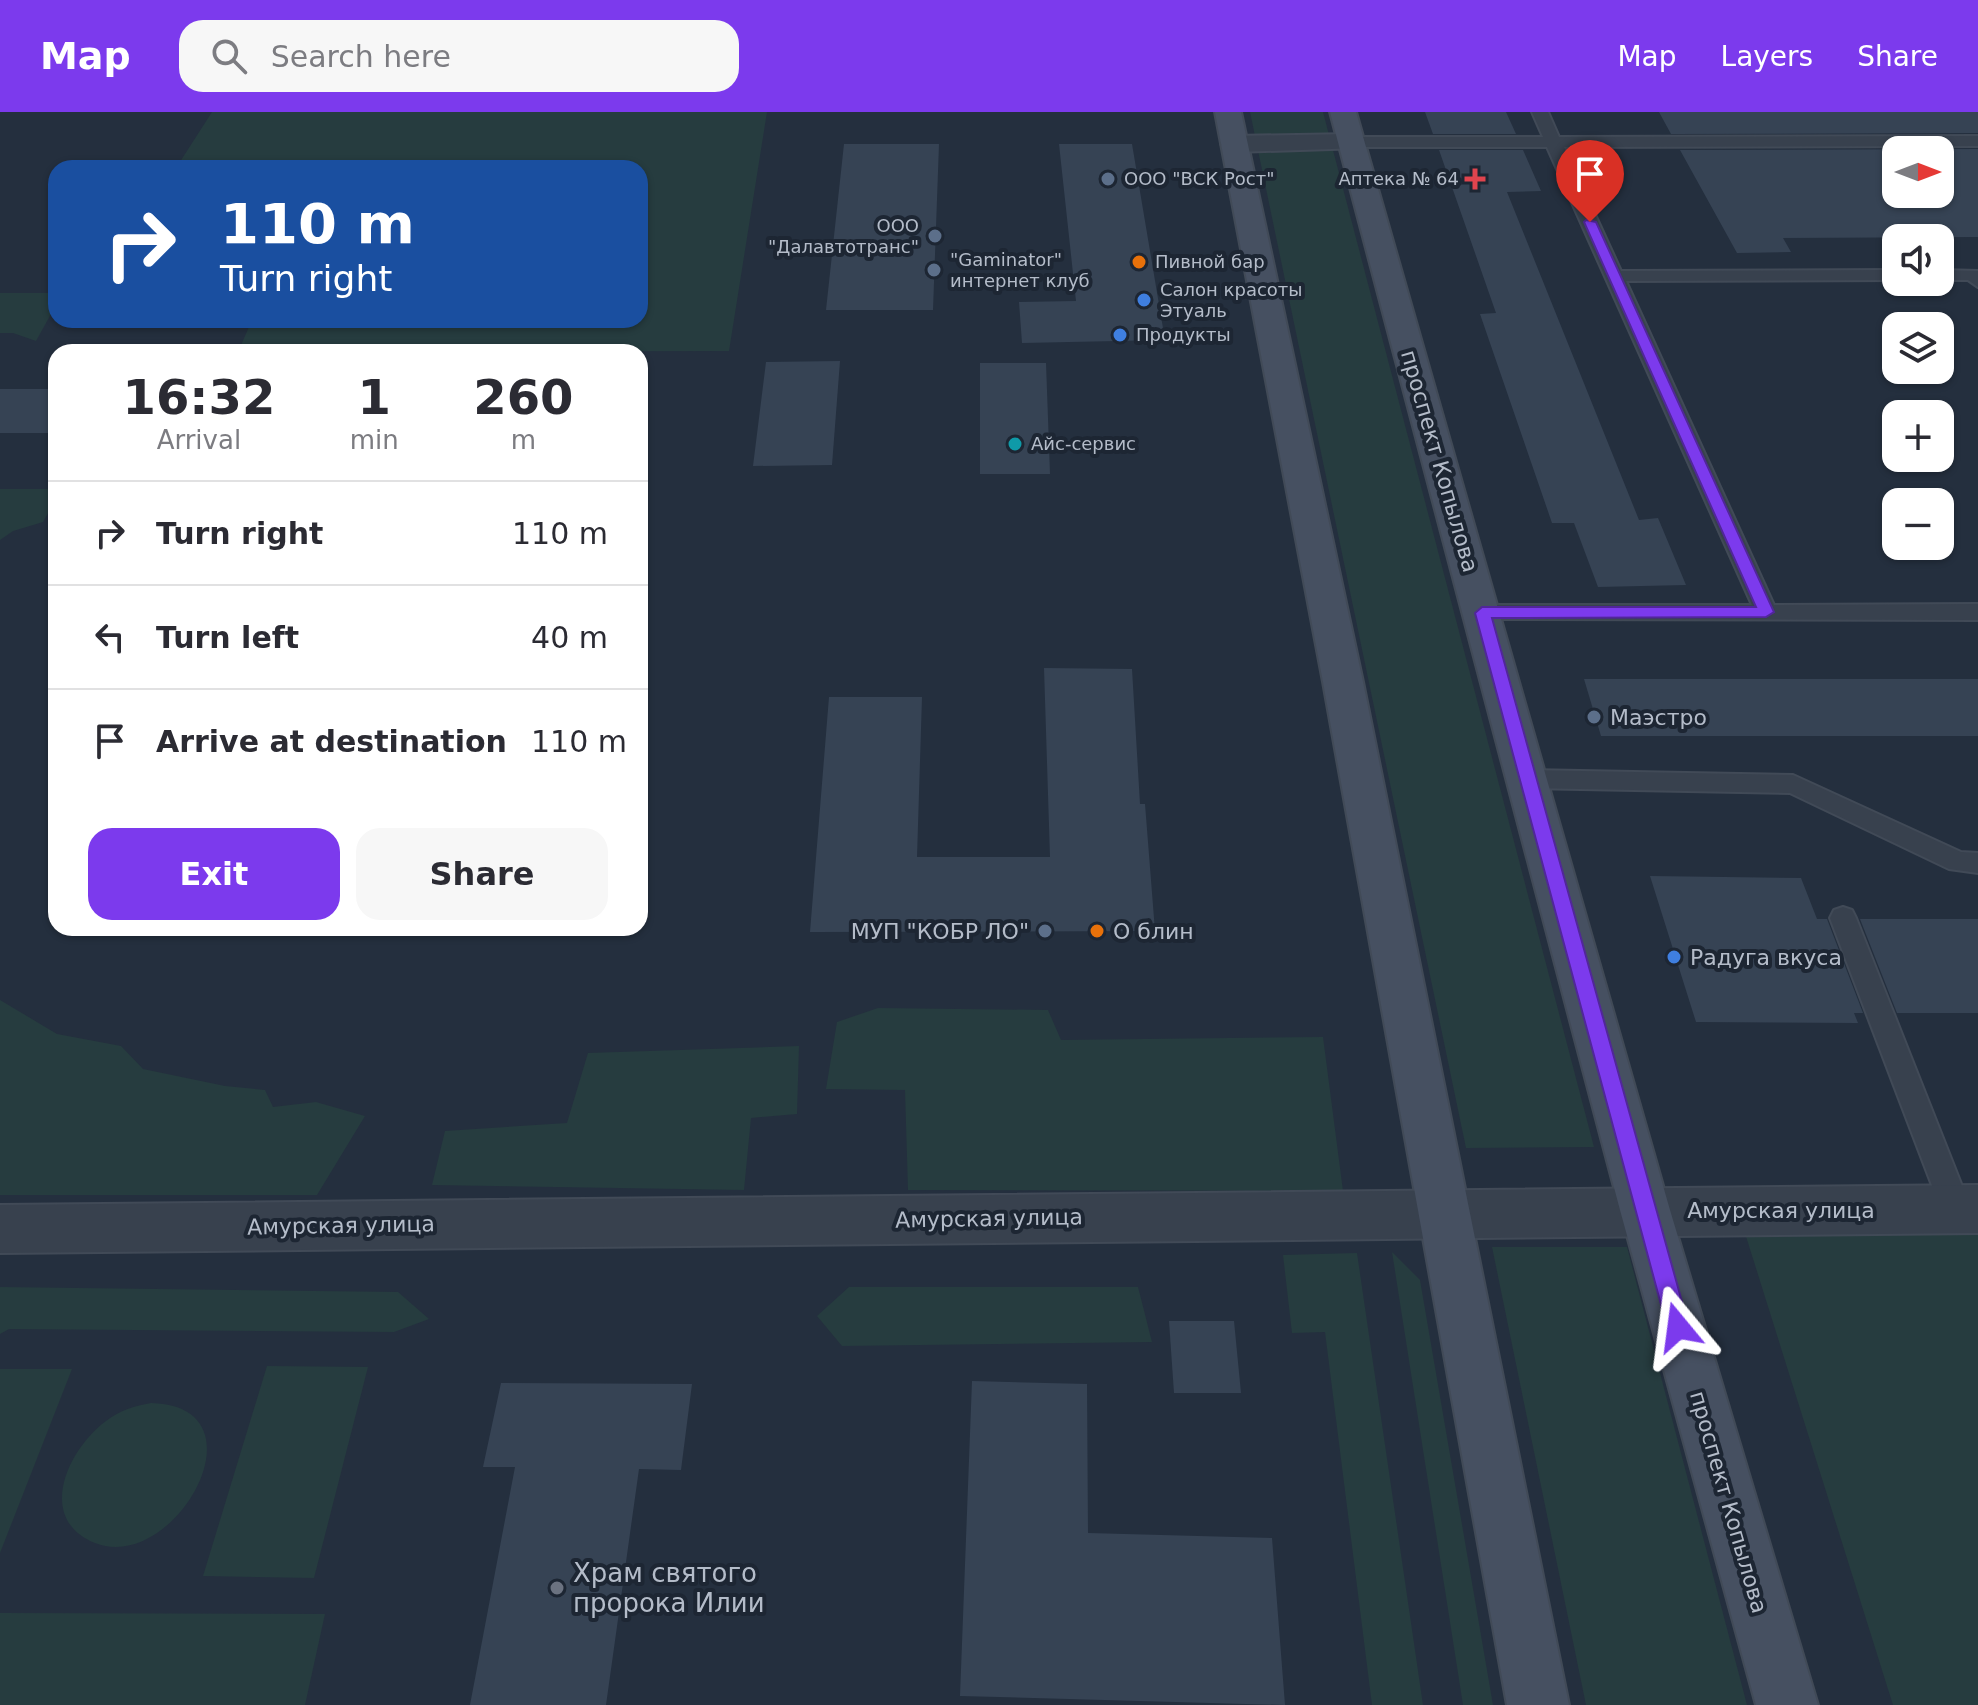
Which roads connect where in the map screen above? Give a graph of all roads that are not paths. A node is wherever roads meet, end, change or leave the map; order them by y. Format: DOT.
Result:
graph roads {
  1 [pos="1540,112"];
  2 [pos="1348,127"];
  3 [pos="1231,128"];
  4 [pos="1978,141"];
  5 [pos="1553,142"];
  6 [pos="1882,275"];
  7 [pos="1954,275"];
  8 [pos="1614,276"];
  9 [pos="1978,282"];
  10 [pos="1766,612"];
  11 [pos="1978,612"];
  12 [pos="1482,613"];
  13 [pos="1528,779"];
  14 [pos="1978,863"];
  15 [pos="1843,918"];
  16 [pos="1967,1209"];
  17 [pos="1645,1210"];
  18 [pos="1445,1213"];
  19 [pos="0,1229"];
  20 [pos="1538,1705"];
  21 [pos="1787,1705"];
  1 -- 5 [label="lane"];
  2 -- 3 [label="street"];
  2 -- 5 [label="lane"];
  2 -- 12 [label="street, проспект Копылова"];
  3 -- 18 [label="street"];
  4 -- 5 [label="lane"];
  5 -- 8 [label="lane"];
  6 -- 8 [label="lane"];
  7 -- 9 [label="lane"];
  8 -- 10 [label="lane"];
  10 -- 11 [label="lane"];
  10 -- 12 [label="lane"];
  12 -- 13 [label="street, проспект Копылова"];
  13 -- 14 [label="lane"];
  13 -- 17 [label="street, проспект Копылова"];
  15 -- 16 [label="lane"];
  16 -- 17 [label="street, Амурская улица"];
  17 -- 18 [label="street, Амурская улица"];
  17 -- 21 [label="street, проспект Копылова"];
  18 -- 19 [label="street, Амурская улица"];
  18 -- 20 [label="street"];
}
